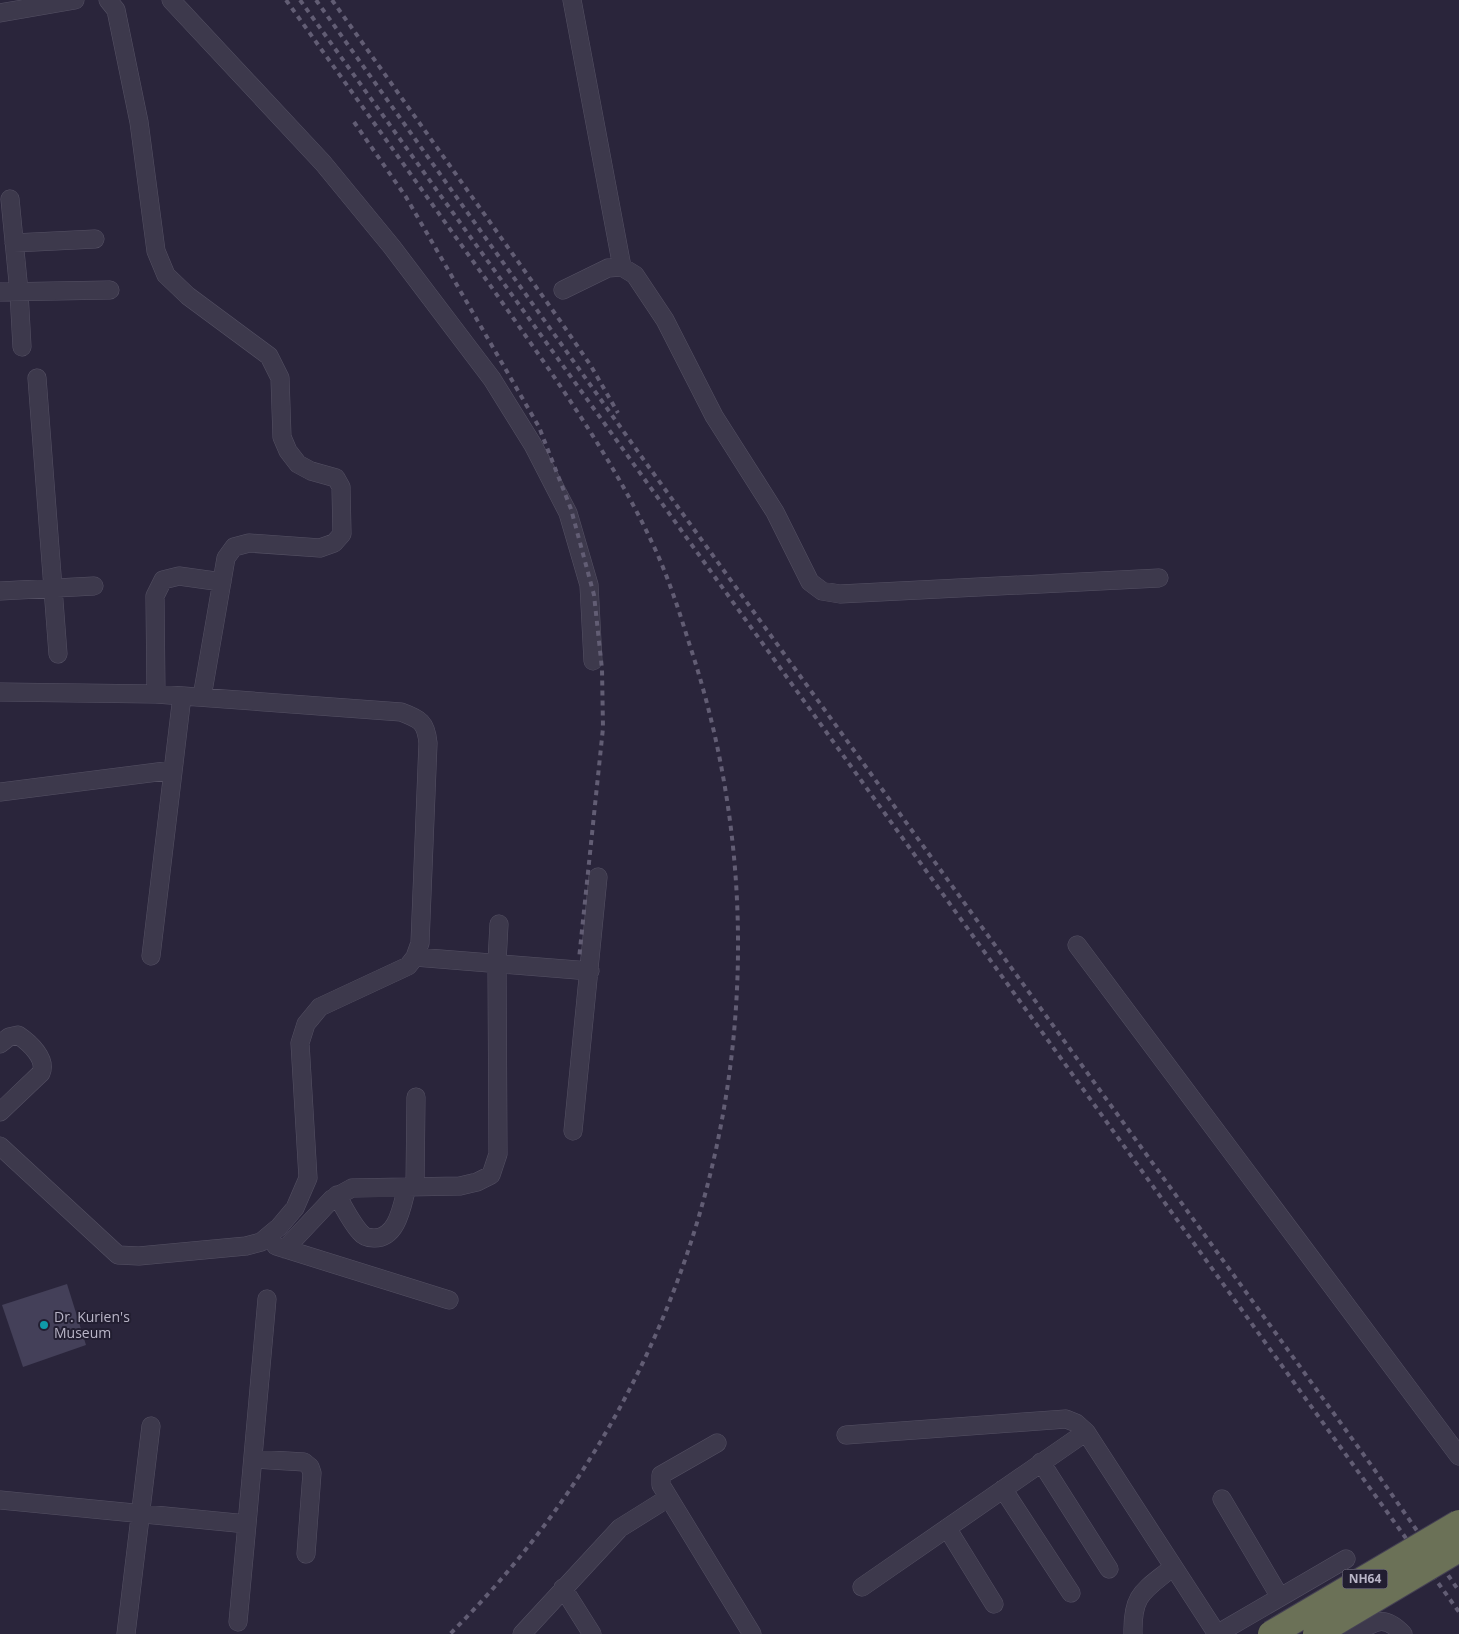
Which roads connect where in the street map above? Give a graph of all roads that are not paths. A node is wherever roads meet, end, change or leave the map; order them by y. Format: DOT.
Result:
graph roads {
  1 [pos="75,0"];
  2 [pos="108,0"];
  3 [pos="171,0"];
  4 [pos="572,0"];
  5 [pos="0,13"];
  6 [pos="10,199"];
  7 [pos="95,239"];
  8 [pos="14,243"];
  9 [pos="622,267"];
  10 [pos="110,290"];
  11 [pos="563,290"];
  12 [pos="0,292"];
  13 [pos="19,292"];
  14 [pos="22,346"];
  15 [pos="37,378"];
  16 [pos="1159,578"];
  17 [pos="222,582"];
  18 [pos="94,586"];
  19 [pos="51,588"];
  20 [pos="0,591"];
  21 [pos="58,654"];
  22 [pos="593,661"];
  23 [pos="0,692"];
  24 [pos="156,694"];
  25 [pos="182,696"];
  26 [pos="202,697"];
  27 [pos="173,770"];
  28 [pos="0,792"];
  29 [pos="598,877"];
  30 [pos="499,924"];
  31 [pos="1077,945"];
  32 [pos="151,956"];
  33 [pos="415,957"];
  34 [pos="497,962"];
  35 [pos="590,971"];
  36 [pos="0,1044"];
  37 [pos="416,1097"];
  38 [pos="0,1112"];
  39 [pos="573,1131"];
  40 [pos="0,1146"];
  41 [pos="411,1186"];
  42 [pos="337,1196"];
  43 [pos="261,1242"];
  44 [pos="285,1249"];
  45 [pos="267,1299"];
  46 [pos="449,1300"];
  47 [pos="150,1426"];
  48 [pos="1086,1432"];
  49 [pos="846,1435"];
  50 [pos="716,1443"];
  51 [pos="1459,1456"];
  52 [pos="254,1459"];
  53 [pos="1041,1462"];
  54 [pos="1003,1489"];
  55 [pos="668,1498"];
  56 [pos="1222,1499"];
  57 [pos="0,1500"];
  58 [pos="141,1515"];
  59 [pos="1459,1523"];
  60 [pos="247,1524"];
  61 [pos="946,1528"];
  62 [pos="1459,1549"];
  63 [pos="306,1554"];
  64 [pos="1346,1559"];
  65 [pos="1173,1567"];
  66 [pos="1109,1569"];
  67 [pos="862,1587"];
  68 [pos="563,1588"];
  69 [pos="1071,1593"];
  70 [pos="1280,1597"];
  71 [pos="994,1604"];
  72 [pos="238,1622"];
  73 [pos="126,1634"];
  74 [pos="522,1634"];
  75 [pos="592,1634"];
  76 [pos="752,1634"];
  77 [pos="1133,1634"];
  78 [pos="1217,1634"];
  79 [pos="1271,1634"];
  80 [pos="1316,1634"];
  81 [pos="1354,1634"];
  82 [pos="1403,1634"];
  1 -- 5 [label="street"];
  2 -- 17 [label="street"];
  3 -- 22 [label="street"];
  4 -- 9 [label="street"];
  6 -- 8 [label="street"];
  7 -- 8 [label="street"];
  8 -- 13 [label="street"];
  9 -- 11 [label="street"];
  9 -- 16 [label="street"];
  10 -- 13 [label="street"];
  12 -- 13 [label="street"];
  13 -- 14 [label="street"];
  15 -- 19 [label="street"];
  17 -- 24 [label="street"];
  17 -- 26 [label="street"];
  18 -- 19 [label="street"];
  19 -- 20 [label="street"];
  19 -- 21 [label="street"];
  23 -- 24 [label="street"];
  24 -- 25 [label="street"];
  25 -- 26 [label="street"];
  25 -- 27 [label="street"];
  26 -- 33 [label="street"];
  27 -- 28 [label="street"];
  27 -- 32 [label="street"];
  29 -- 35 [label="street"];
  30 -- 34 [label="street"];
  31 -- 51 [label="street"];
  33 -- 34 [label="street"];
  33 -- 43 [label="street"];
  34 -- 35 [label="street"];
  34 -- 41 [label="street"];
  35 -- 39 [label="street"];
  36 -- 38 [label="street"];
  37 -- 41 [label="street"];
  40 -- 43 [label="street"];
  41 -- 42 [label="street"];
  41 -- 42 [label="street"];
  42 -- 44 [label="street"];
  43 -- 44 [label="street"];
  44 -- 46 [label="street"];
  45 -- 52 [label="street"];
  47 -- 58 [label="street"];
  48 -- 49 [label="street"];
  48 -- 53 [label="street"];
  48 -- 65 [label="street"];
  50 -- 55 [label="street"];
  52 -- 60 [label="street"];
  52 -- 63 [label="street"];
  53 -- 54 [label="street"];
  53 -- 66 [label="street"];
  54 -- 61 [label="street"];
  54 -- 69 [label="street"];
  55 -- 68 [label="street"];
  55 -- 76 [label="street"];
  56 -- 70 [label="street"];
  57 -- 58 [label="street"];
  58 -- 60 [label="street"];
  58 -- 73 [label="street"];
  59 -- 79 [label="highway, NH64, bridge"];
  60 -- 72 [label="street"];
  61 -- 67 [label="street"];
  61 -- 71 [label="street"];
  62 -- 80 [label="highway, NH64, bridge"];
  64 -- 70 [label="street"];
  65 -- 77 [label="street"];
  65 -- 78 [label="street"];
  68 -- 74 [label="street"];
  68 -- 75 [label="street"];
  70 -- 78 [label="street"];
  81 -- 82 [label="street"];
}
